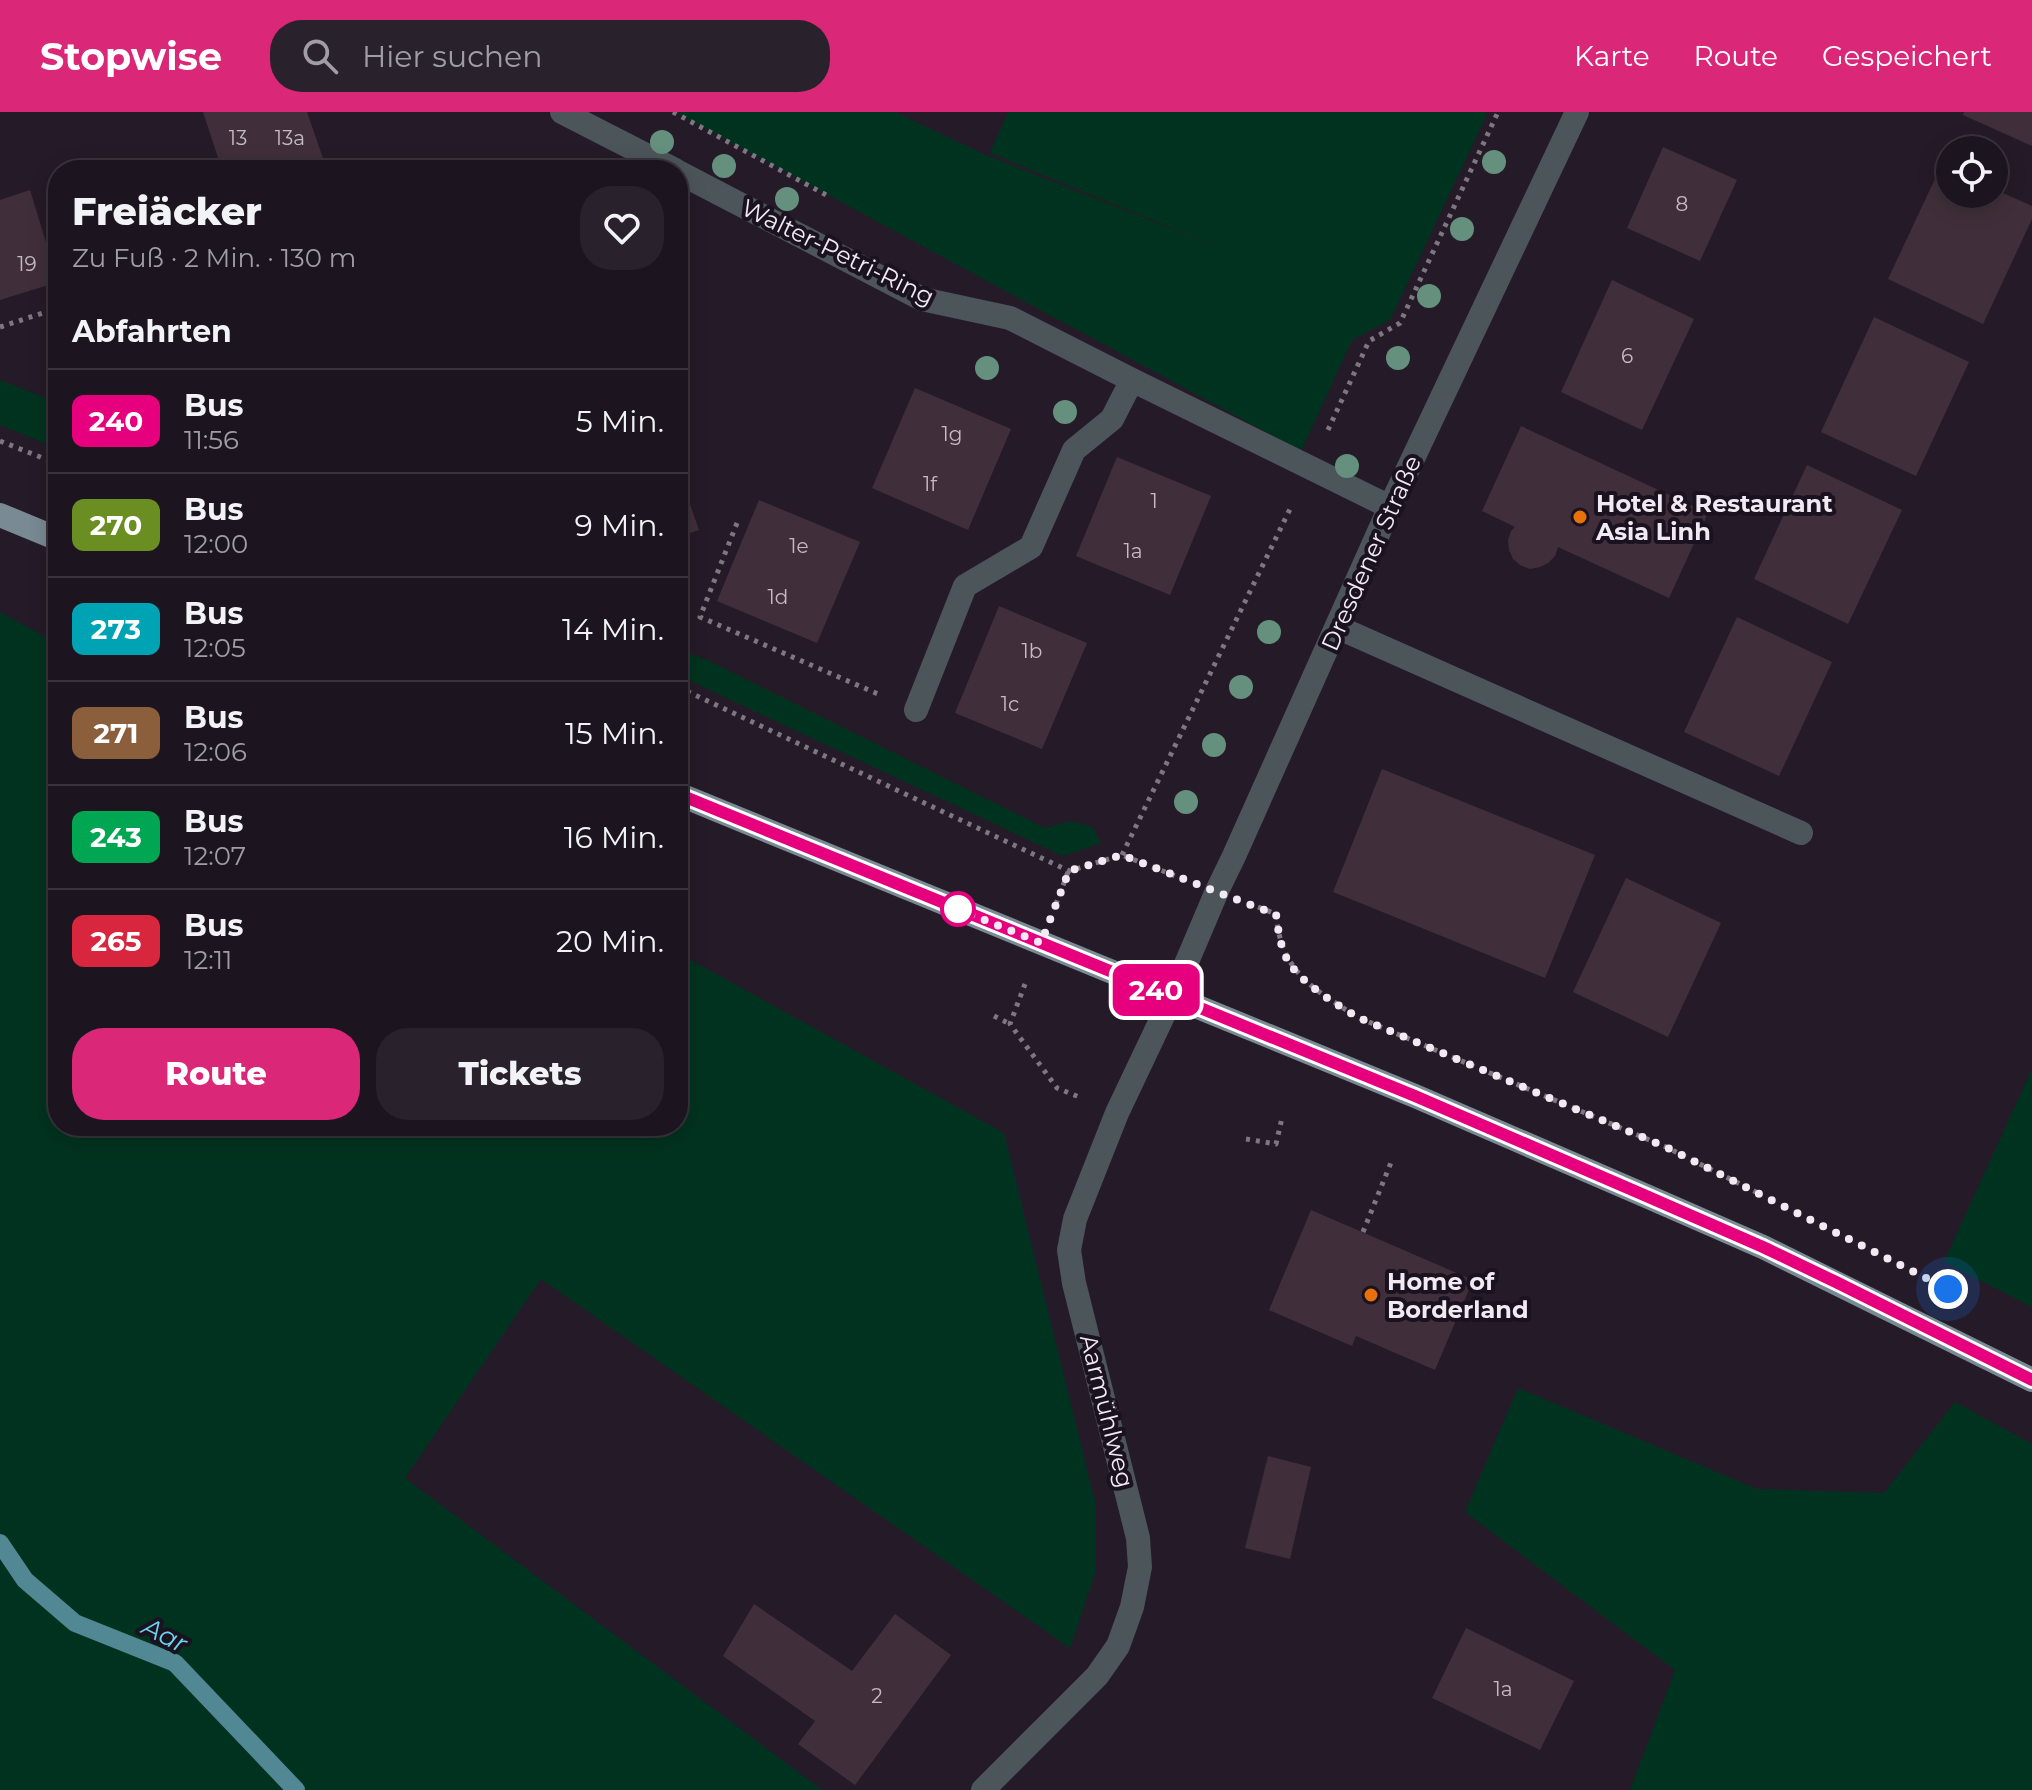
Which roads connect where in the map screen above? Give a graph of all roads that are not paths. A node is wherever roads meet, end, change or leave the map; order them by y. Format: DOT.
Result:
graph roads {
  1 [pos="562,112"];
  2 [pos="1577,112"];
  3 [pos="655,160"];
  4 [pos="688,177"];
  5 [pos="1132,380"];
  6 [pos="1390,507"];
  7 [pos="0,515"];
  8 [pos="48,535"];
  9 [pos="1337,627"];
  10 [pos="916,710"];
  11 [pos="688,798"];
  12 [pos="1801,833"];
  13 [pos="1172,997"];
  14 [pos="2032,1380"];
  15 [pos="983,1790"];
  1 -- 3 [label="street, Walter-Petri-Ring"];
  2 -- 6 [label="street, Dresdener Straße"];
  4 -- 5 [label="street, Walter-Petri-Ring"];
  5 -- 6 [label="street, Walter-Petri-Ring"];
  5 -- 10 [label="street"];
  6 -- 9 [label="street, Dresdener Straße"];
  7 -- 8 [label="main road"];
  9 -- 12 [label="street"];
  9 -- 13 [label="street, Dresdener Straße"];
  11 -- 13 [label="main road"];
  13 -- 14 [label="main road"];
  13 -- 15 [label="street, Aarmühlweg"];
}
